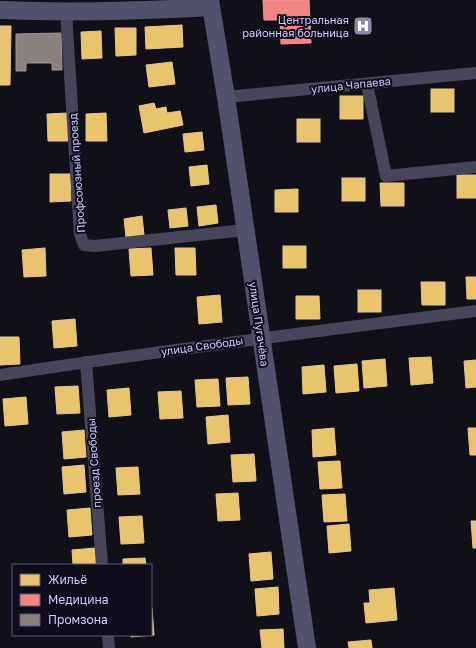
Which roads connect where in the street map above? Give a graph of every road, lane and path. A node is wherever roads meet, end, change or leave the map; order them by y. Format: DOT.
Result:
graph roads {
  1 [pos="211,4"];
  2 [pos="44,6"];
  3 [pos="0,10"];
  4 [pos="66,12"];
  5 [pos="476,73"];
  6 [pos="367,84"];
  7 [pos="226,97"];
  8 [pos="476,167"];
  9 [pos="245,230"];
  10 [pos="476,311"];
  11 [pos="261,338"];
  12 [pos="86,362"];
  13 [pos="0,375"];
  14 [pos="102,564"];
  15 [pos="108,636"];
  16 [pos="109,648"];
  17 [pos="307,648"];
  1 -- 4 [label="main road"];
  1 -- 7 [label="main road, улица Пугачёва"];
  2 -- 3 [label="main road"];
  2 -- 4 [label="main road"];
  4 -- 9 [label="street, Профсоюзный проезд"];
  5 -- 6 [label="street, улица Чапаева"];
  6 -- 7 [label="street, улица Чапаева"];
  6 -- 8 [label="street"];
  7 -- 9 [label="main road, улица Пугачёва"];
  9 -- 11 [label="main road, улица Пугачёва"];
  10 -- 11 [label="street, улица Свободы"];
  11 -- 12 [label="street, улица Свободы"];
  11 -- 17 [label="main road, улица Пугачёва"];
  12 -- 13 [label="street, улица Свободы"];
  12 -- 14 [label="street, проезд Свободы"];
  15 -- 16 [label="street"];
}
